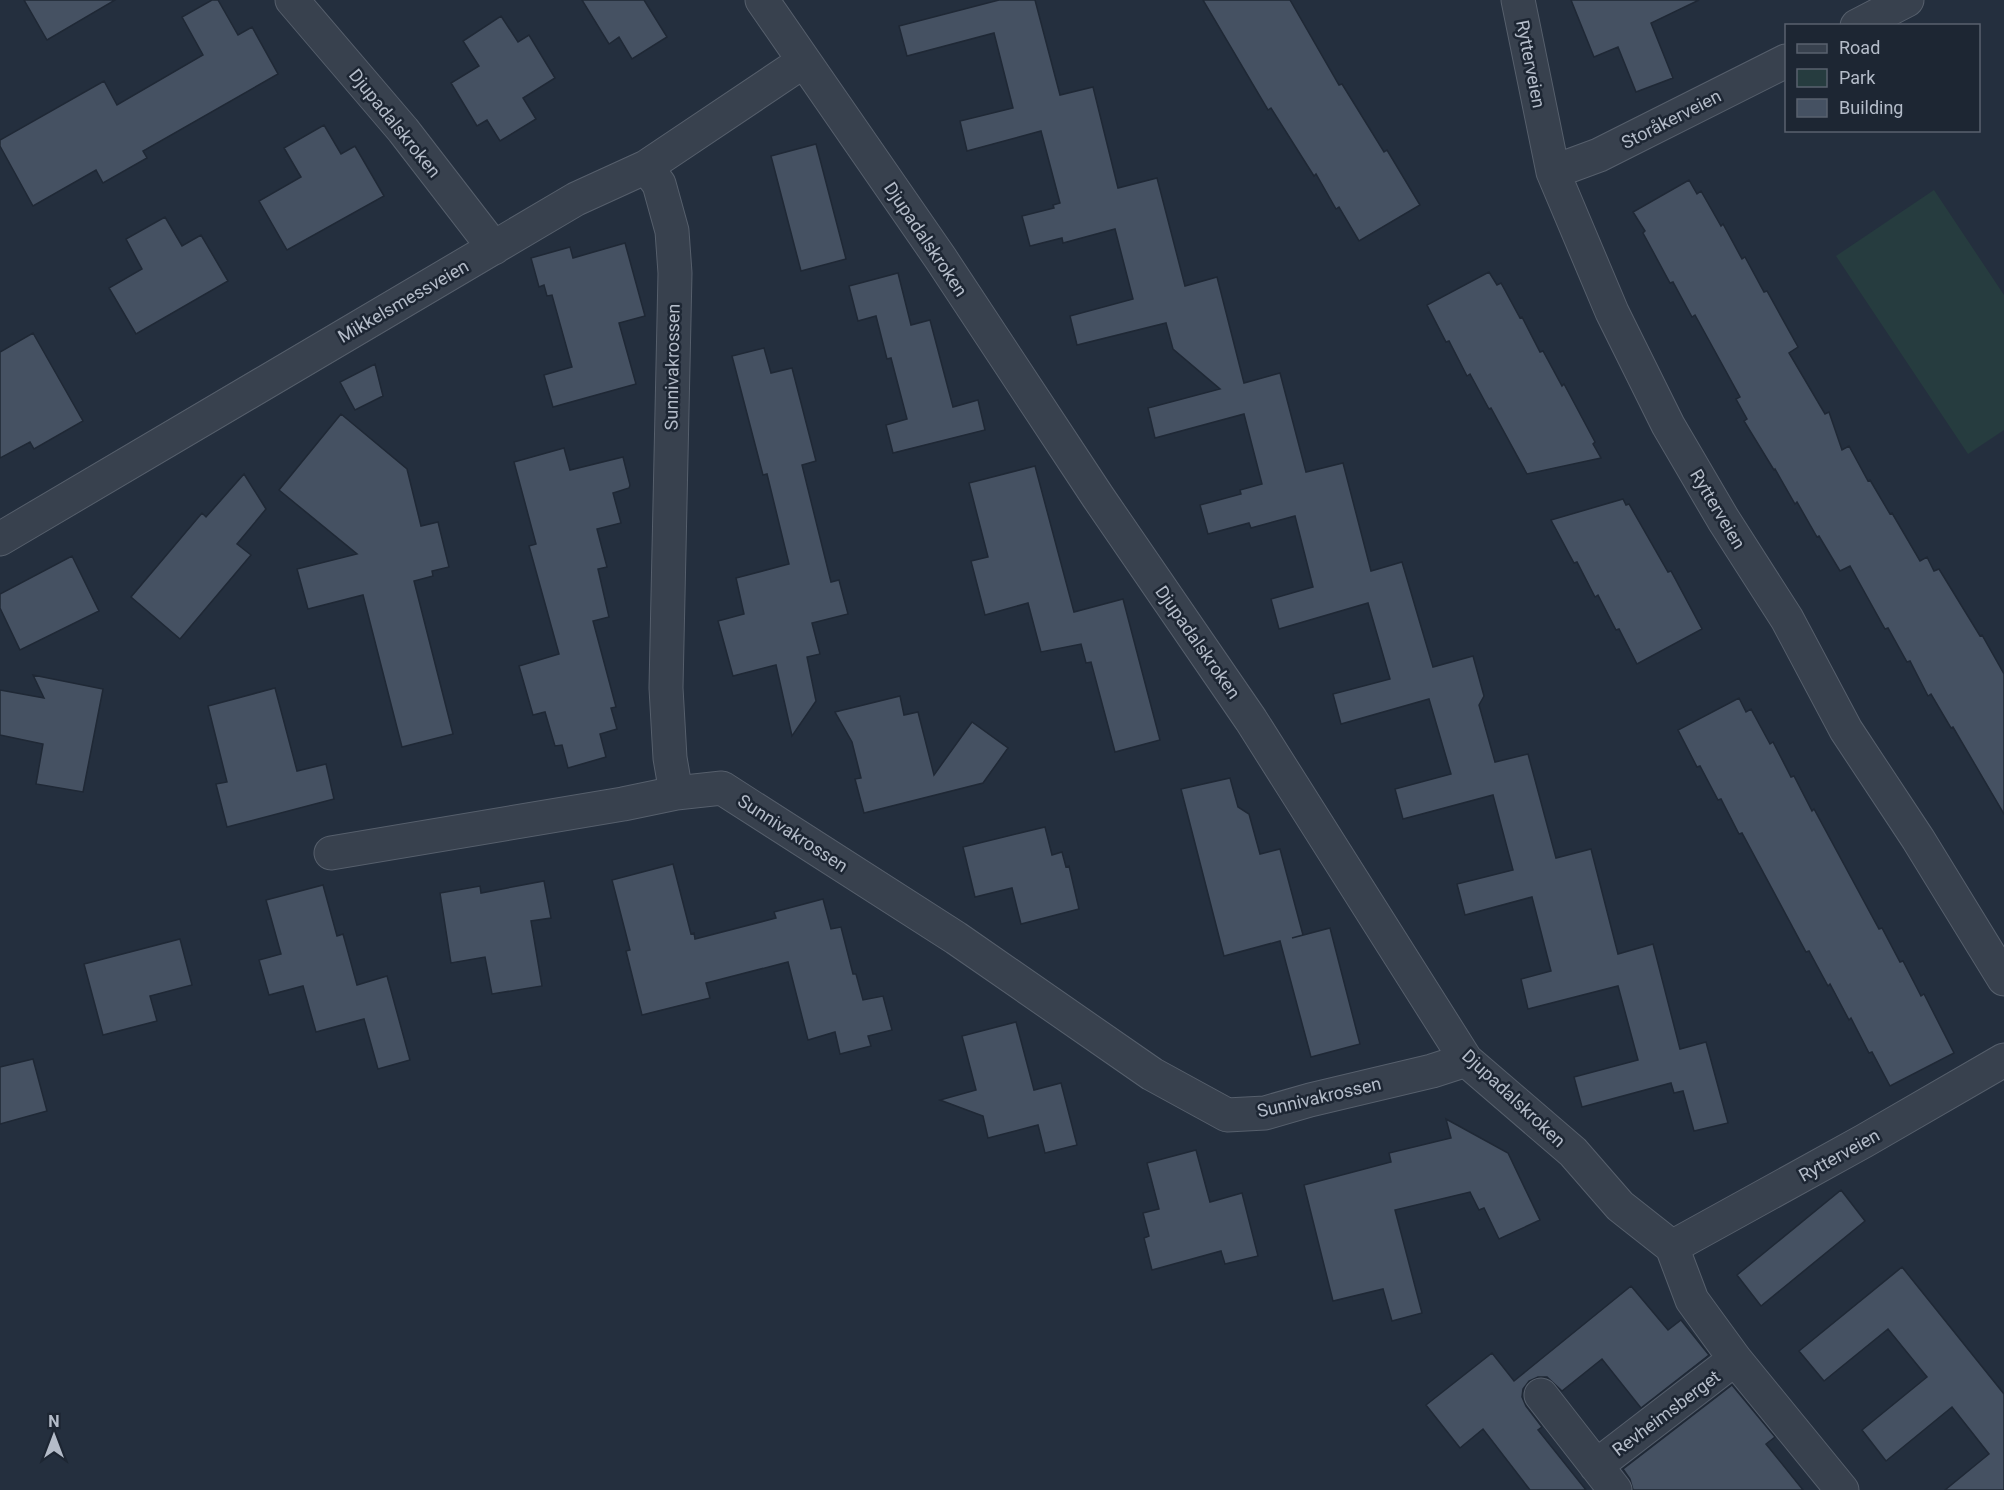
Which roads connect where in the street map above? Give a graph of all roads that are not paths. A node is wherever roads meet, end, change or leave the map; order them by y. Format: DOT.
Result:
graph roads {
  1 [pos="292,0"];
  2 [pos="762,0"];
  3 [pos="1518,0"];
  4 [pos="1907,0"];
  5 [pos="1861,24"];
  6 [pos="804,61"];
  7 [pos="1785,62"];
  8 [pos="646,167"];
  9 [pos="1553,172"];
  10 [pos="494,248"];
  11 [pos="0,539"];
  12 [pos="676,793"];
  13 [pos="331,853"];
  14 [pos="2004,979"];
  15 [pos="1466,1059"];
  16 [pos="2004,1059"];
  17 [pos="1672,1247"];
  18 [pos="1735,1359"];
  19 [pos="1541,1395"];
  20 [pos="1605,1478"];
  21 [pos="1842,1490"];
  1 -- 10 [label="street, Djupadalskroken"];
  2 -- 6 [label="street, Djupadalskroken"];
  3 -- 9 [label="street, Rytterveien"];
  4 -- 5 [label="street"];
  6 -- 8 [label="street, Mikkelsmessveien"];
  6 -- 15 [label="street, Djupadalskroken"];
  7 -- 9 [label="street, Storåkerveien"];
  8 -- 10 [label="street, Mikkelsmessveien"];
  8 -- 12 [label="street, Sunnivakrossen"];
  9 -- 14 [label="street, Rytterveien"];
  10 -- 11 [label="street, Mikkelsmessveien"];
  12 -- 13 [label="street"];
  12 -- 15 [label="street, Sunnivakrossen"];
  15 -- 17 [label="street, Djupadalskroken"];
  16 -- 17 [label="street, Rytterveien"];
  17 -- 18 [label="street, Revheimsberget"];
  18 -- 20 [label="street, Revheimsberget"];
  18 -- 21 [label="street, Revheimsberget"];
  19 -- 20 [label="street, Revheimsberget"];
}
